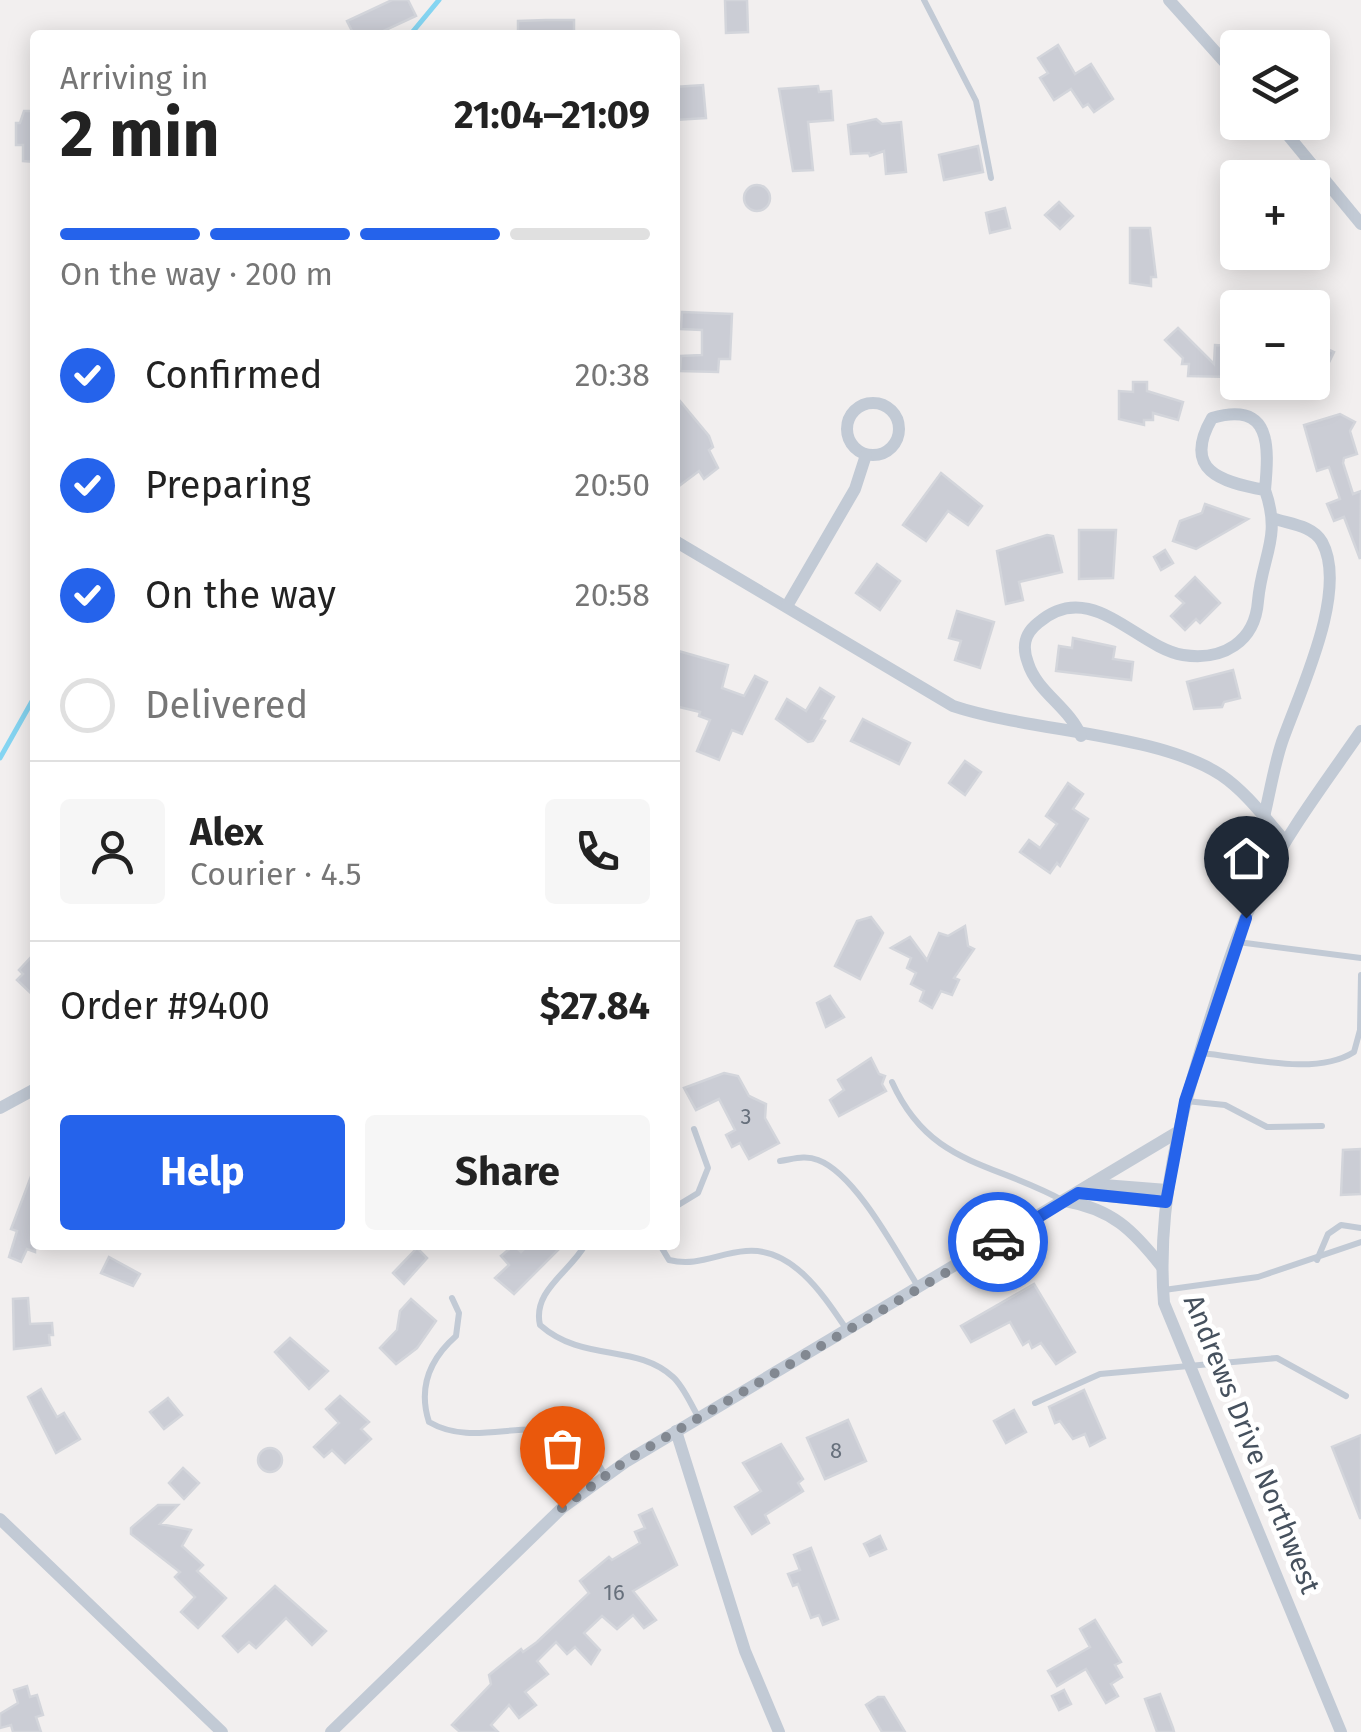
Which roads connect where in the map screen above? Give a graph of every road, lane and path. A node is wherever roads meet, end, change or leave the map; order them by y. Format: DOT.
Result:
graph roads {
  1 [pos="924,0"];
  2 [pos="1169,0"];
  3 [pos="1220,58"];
  4 [pos="1292,140"];
  5 [pos="991,178"];
  6 [pos="1361,224"];
  7 [pos="866,454"];
  8 [pos="1265,490"];
  9 [pos="1275,518"];
  10 [pos="680,544"];
  11 [pos="786,606"];
  12 [pos="1361,731"];
  13 [pos="1081,736"];
  14 [pos="1264,816"];
  15 [pos="1285,841"];
  16 [pos="1236,942"];
  17 [pos="1361,958"];
  18 [pos="1361,975"];
  19 [pos="1200,1052"];
  20 [pos="892,1082"];
  21 [pos="30,1092"];
  22 [pos="1185,1101"];
  23 [pos="0,1108"];
  24 [pos="1322,1126"];
  25 [pos="694,1129"];
  26 [pos="1176,1133"];
  27 [pos="780,1161"];
  28 [pos="1091,1184"];
  29 [pos="1078,1193"];
  30 [pos="1166,1196"];
  31 [pos="1065,1202"];
  32 [pos="680,1204"];
  33 [pos="1361,1228"];
  34 [pos="1361,1242"];
  35 [pos="581,1250"];
  36 [pos="663,1250"];
  37 [pos="1316,1260"];
  38 [pos="1162,1266"];
  39 [pos="920,1289"];
  40 [pos="1163,1290"];
  41 [pos="452,1298"];
  42 [pos="847,1331"];
  43 [pos="1190,1367"];
  44 [pos="1346,1396"];
  45 [pos="1035,1403"];
  46 [pos="699,1418"];
  47 [pos="676,1431"];
  48 [pos="606,1476"];
  49 [pos="0,1519"];
  50 [pos="222,1732"];
  51 [pos="331,1732"];
  52 [pos="779,1732"];
  53 [pos="1341,1732"];
  1 -- 5 [label="lane"];
  2 -- 3 [label="street"];
  4 -- 6 [label="street"];
  7 -- 7 [label="street"];
  7 -- 11 [label="street"];
  8 -- 8 [label="street"];
  8 -- 9 [label="street"];
  9 -- 13 [label="street"];
  9 -- 14 [label="street"];
  10 -- 11 [label="street"];
  11 -- 13 [label="street"];
  12 -- 15 [label="street, Andrews Drive Northwest"];
  13 -- 14 [label="street"];
  14 -- 15 [label="street"];
  15 -- 16 [label="street, Andrews Drive Northwest"];
  16 -- 17 [label="lane"];
  16 -- 19 [label="street, Andrews Drive Northwest"];
  18 -- 19 [label="lane"];
  19 -- 22 [label="street, Andrews Drive Northwest"];
  20 -- 31 [label="lane"];
  21 -- 23 [label="street"];
  22 -- 24 [label="lane"];
  22 -- 26 [label="street, Andrews Drive Northwest"];
  25 -- 32 [label="lane"];
  26 -- 28 [label="street"];
  26 -- 30 [label="street, Andrews Drive Northwest"];
  27 -- 39 [label="lane"];
  28 -- 29 [label="street"];
  28 -- 30 [label="street"];
  29 -- 30 [label="street"];
  29 -- 31 [label="street"];
  30 -- 38 [label="street, Andrews Drive Northwest"];
  31 -- 38 [label="street"];
  31 -- 39 [label="street"];
  33 -- 37 [label="lane"];
  34 -- 37 [label="lane"];
  35 -- 46 [label="lane"];
  36 -- 42 [label="lane"];
  37 -- 40 [label="lane"];
  38 -- 40 [label="street, Andrews Drive Northwest"];
  39 -- 42 [label="street"];
  40 -- 43 [label="street, Andrews Drive Northwest"];
  41 -- 48 [label="lane"];
  42 -- 46 [label="street"];
  43 -- 44 [label="lane"];
  43 -- 45 [label="lane"];
  43 -- 53 [label="street, Andrews Drive Northwest"];
  46 -- 47 [label="street"];
  47 -- 48 [label="street"];
  47 -- 52 [label="street"];
  48 -- 51 [label="street"];
  49 -- 50 [label="street"];
}
